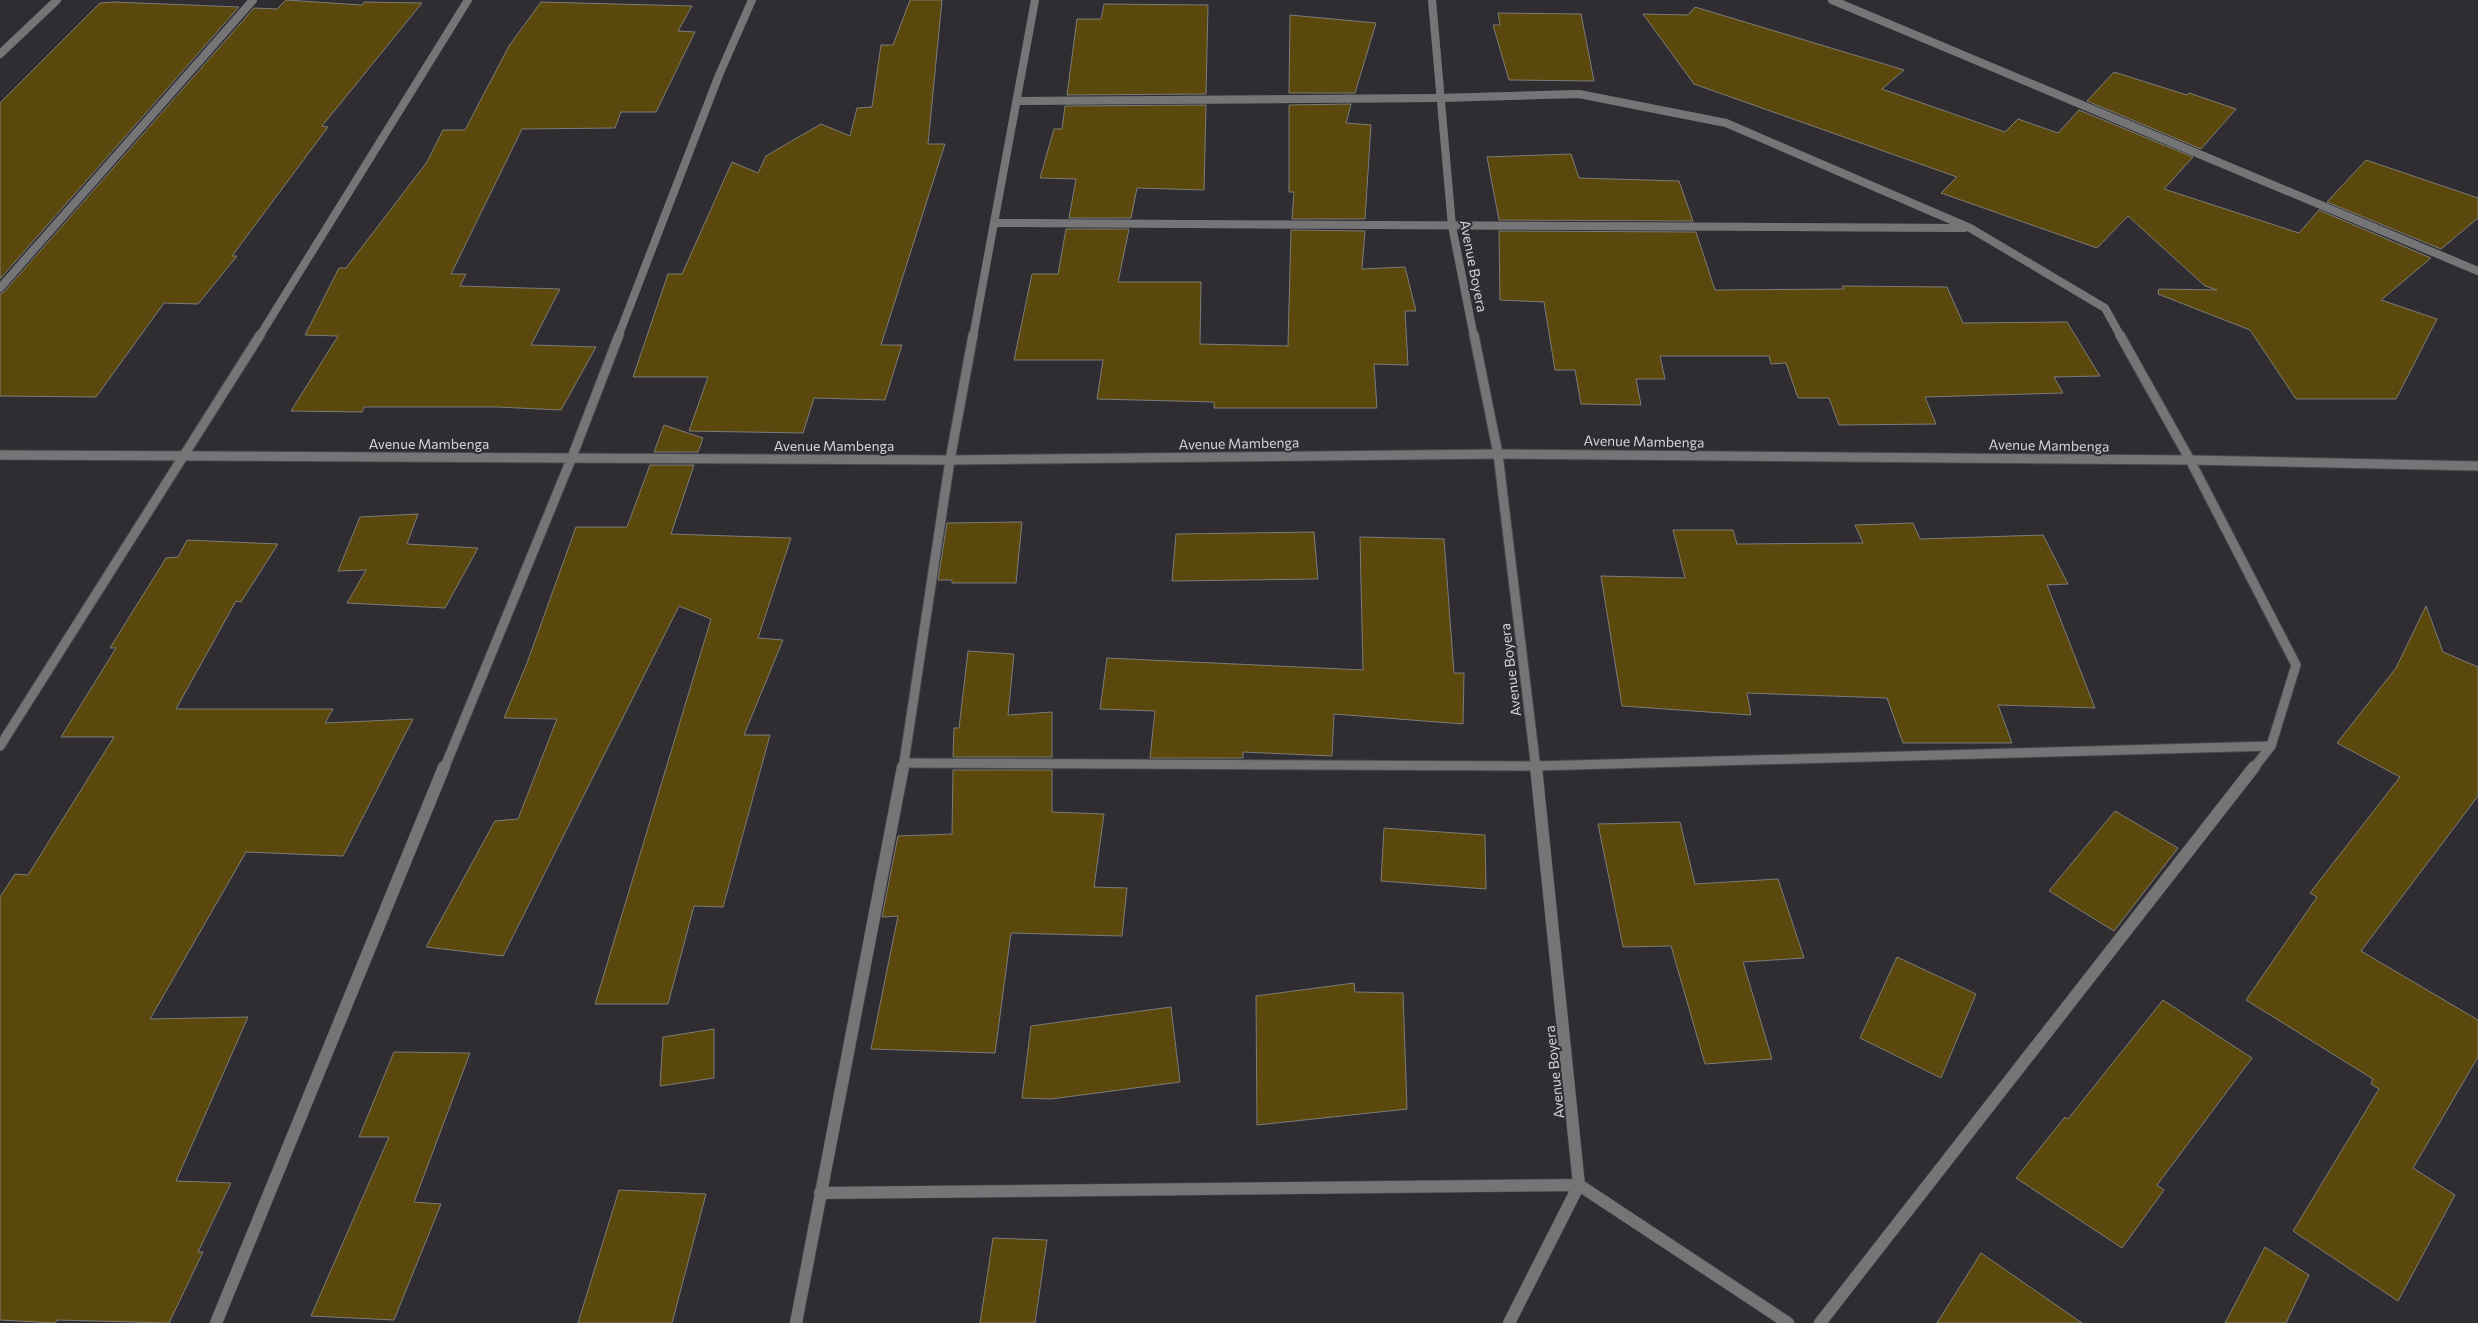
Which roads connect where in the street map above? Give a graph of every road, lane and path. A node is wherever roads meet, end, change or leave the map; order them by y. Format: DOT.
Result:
graph roads {
  1 [pos="57,0"];
  2 [pos="253,0"];
  3 [pos="468,0"];
  4 [pos="752,0"];
  5 [pos="1035,0"];
  6 [pos="1432,0"];
  7 [pos="1832,0"];
  8 [pos="0,54"];
  9 [pos="1441,98"];
  10 [pos="1017,101"];
  11 [pos="994,223"];
  12 [pos="1452,226"];
  13 [pos="1970,228"];
  14 [pos="2478,271"];
  15 [pos="0,288"];
  16 [pos="1498,454"];
  17 [pos="0,455"];
  18 [pos="181,457"];
  19 [pos="572,457"];
  20 [pos="950,460"];
  21 [pos="2190,460"];
  22 [pos="2478,466"];
  23 [pos="0,746"];
  24 [pos="2270,746"];
  25 [pos="904,763"];
  26 [pos="1536,766"];
  27 [pos="1579,1185"];
  28 [pos="820,1193"];
  29 [pos="216,1323"];
  30 [pos="796,1323"];
  31 [pos="1509,1323"];
  32 [pos="1788,1323"];
  33 [pos="1820,1323"];
  1 -- 8 [label="street"];
  2 -- 15 [label="street"];
  3 -- 18 [label="street"];
  4 -- 19 [label="street"];
  5 -- 10 [label="street"];
  6 -- 9 [label="street, Avenue Boyera"];
  7 -- 14 [label="street"];
  9 -- 10 [label="street"];
  9 -- 12 [label="street, Avenue Boyera"];
  9 -- 13 [label="street"];
  10 -- 11 [label="street"];
  11 -- 12 [label="street"];
  11 -- 20 [label="street"];
  12 -- 13 [label="street"];
  12 -- 16 [label="street, Avenue Boyera"];
  13 -- 21 [label="street"];
  16 -- 20 [label="street, Avenue Mambenga"];
  16 -- 21 [label="street, Avenue Mambenga"];
  16 -- 26 [label="street, Avenue Boyera"];
  17 -- 18 [label="street, Avenue Mambenga"];
  18 -- 19 [label="street, Avenue Mambenga"];
  18 -- 23 [label="street"];
  19 -- 20 [label="street, Avenue Mambenga"];
  19 -- 29 [label="street"];
  20 -- 25 [label="street"];
  21 -- 22 [label="street, Avenue Mambenga"];
  21 -- 24 [label="street"];
  24 -- 26 [label="street"];
  24 -- 33 [label="street"];
  25 -- 26 [label="street"];
  25 -- 28 [label="street"];
  26 -- 27 [label="street, Avenue Boyera"];
  27 -- 28 [label="street"];
  27 -- 31 [label="street"];
  27 -- 32 [label="street"];
  28 -- 30 [label="street"];
}
